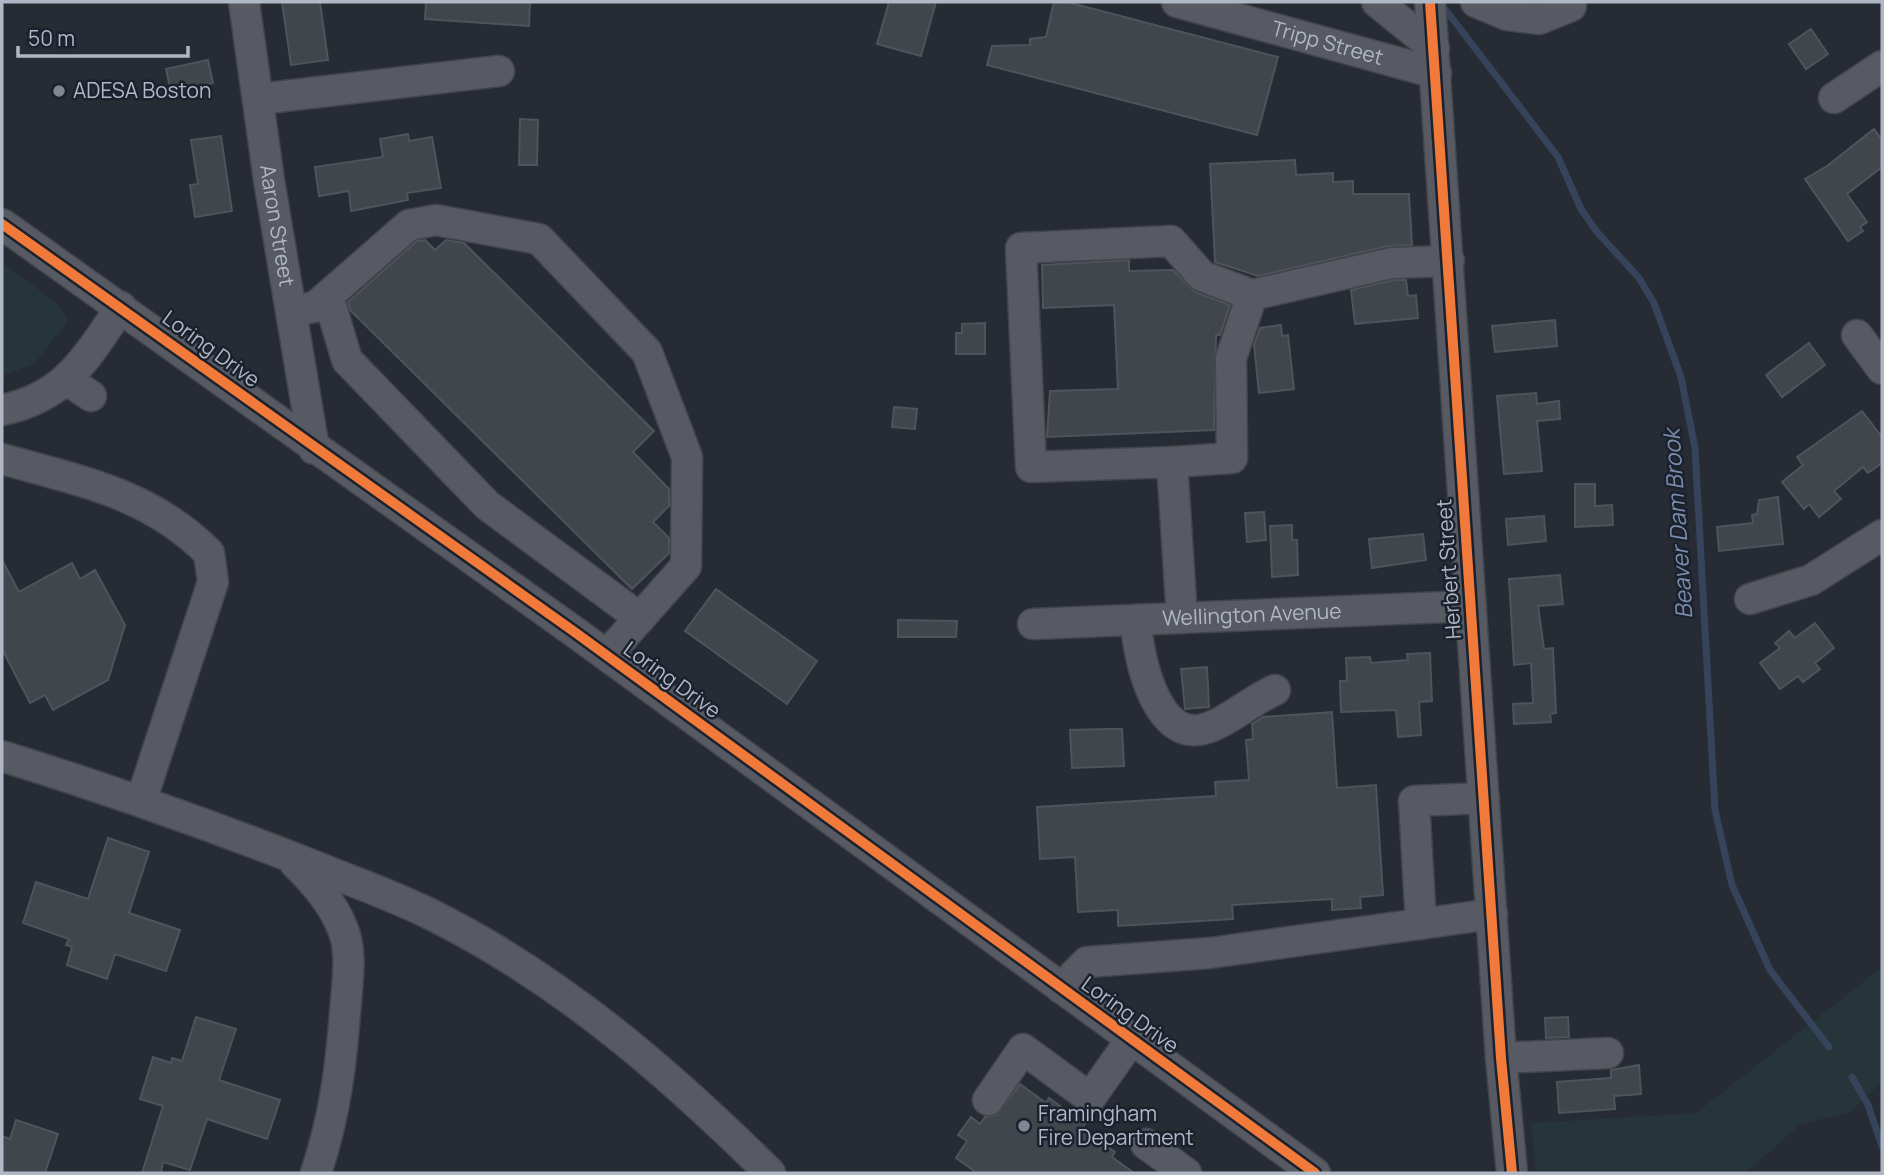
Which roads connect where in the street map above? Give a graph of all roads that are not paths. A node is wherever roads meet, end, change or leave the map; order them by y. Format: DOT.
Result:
graph roads {
  1 [pos="244,2"];
  2 [pos="1177,2"];
  3 [pos="1377,2"];
  4 [pos="1476,2"];
  5 [pos="1572,6"];
  6 [pos="1433,37"];
  7 [pos="1882,66"];
  8 [pos="499,71"];
  9 [pos="1834,98"];
  10 [pos="259,99"];
  11 [pos="2,224"];
  12 [pos="1449,261"];
  13 [pos="1252,295"];
  14 [pos="328,296"];
  15 [pos="121,307"];
  16 [pos="292,311"];
  17 [pos="1857,335"];
  18 [pos="1882,369"];
  19 [pos="2,410"];
  20 [pos="314,449"];
  21 [pos="2,459"];
  22 [pos="1172,462"];
  23 [pos="1882,535"];
  24 [pos="1750,599"];
  25 [pos="1471,606"];
  26 [pos="640,618"];
  27 [pos="1181,618"];
  28 [pos="1136,620"];
  29 [pos="1033,624"];
  30 [pos="607,655"];
  31 [pos="1275,691"];
  32 [pos="2,756"];
  33 [pos="1484,798"];
  34 [pos="141,800"];
  35 [pos="277,852"];
  36 [pos="1492,914"];
  37 [pos="1421,924"];
  38 [pos="1061,988"];
  39 [pos="1131,1040"];
  40 [pos="1608,1053"];
  41 [pos="1501,1058"];
  42 [pos="988,1100"];
  43 [pos="1507,1133"];
  44 [pos="1146,1144"];
  45 [pos="1302,1170"];
  46 [pos="316,1173"];
  47 [pos="770,1173"];
  48 [pos="1186,1173"];
  49 [pos="1499,1173"];
  50 [pos="1512,1173"];
  1 -- 10 [label="street, Aaron Street"];
  2 -- 6 [label="street, Tripp Street"];
  3 -- 6 [label="street"];
  4 -- 5 [label="street"];
  6 -- 12 [label="street, Herbert Street"];
  7 -- 9 [label="street"];
  8 -- 10 [label="street"];
  10 -- 16 [label="street, Aaron Street"];
  11 -- 15 [label="street, Loring Drive"];
  12 -- 13 [label="street"];
  12 -- 25 [label="street, Herbert Street"];
  13 -- 22 [label="street"];
  13 -- 22 [label="street"];
  14 -- 16 [label="street"];
  14 -- 26 [label="street"];
  14 -- 26 [label="street"];
  15 -- 19 [label="street"];
  15 -- 20 [label="street, Loring Drive"];
  16 -- 20 [label="street, Aaron Street"];
  17 -- 18 [label="street"];
  20 -- 30 [label="street, Loring Drive"];
  21 -- 34 [label="street"];
  22 -- 27 [label="street"];
  23 -- 24 [label="street"];
  25 -- 27 [label="street, Wellington Avenue"];
  25 -- 33 [label="street, Herbert Street"];
  26 -- 30 [label="street"];
  27 -- 28 [label="street, Wellington Avenue"];
  28 -- 29 [label="street, Wellington Avenue"];
  28 -- 31 [label="street"];
  30 -- 38 [label="street, Loring Drive"];
  32 -- 34 [label="street"];
  33 -- 36 [label="street, Herbert Street"];
  33 -- 37 [label="street"];
  34 -- 35 [label="street"];
  35 -- 46 [label="street"];
  35 -- 47 [label="street"];
  36 -- 37 [label="street"];
  36 -- 41 [label="street, Herbert Street"];
  37 -- 38 [label="street"];
  38 -- 39 [label="street, Loring Drive"];
  39 -- 42 [label="street"];
  39 -- 45 [label="street, Loring Drive"];
  40 -- 41 [label="street"];
  41 -- 43 [label="street, Herbert Street"];
  43 -- 49 [label="street, Herbert Street"];
  43 -- 50 [label="street, Herbert Street"];
  44 -- 48 [label="street"];
}
